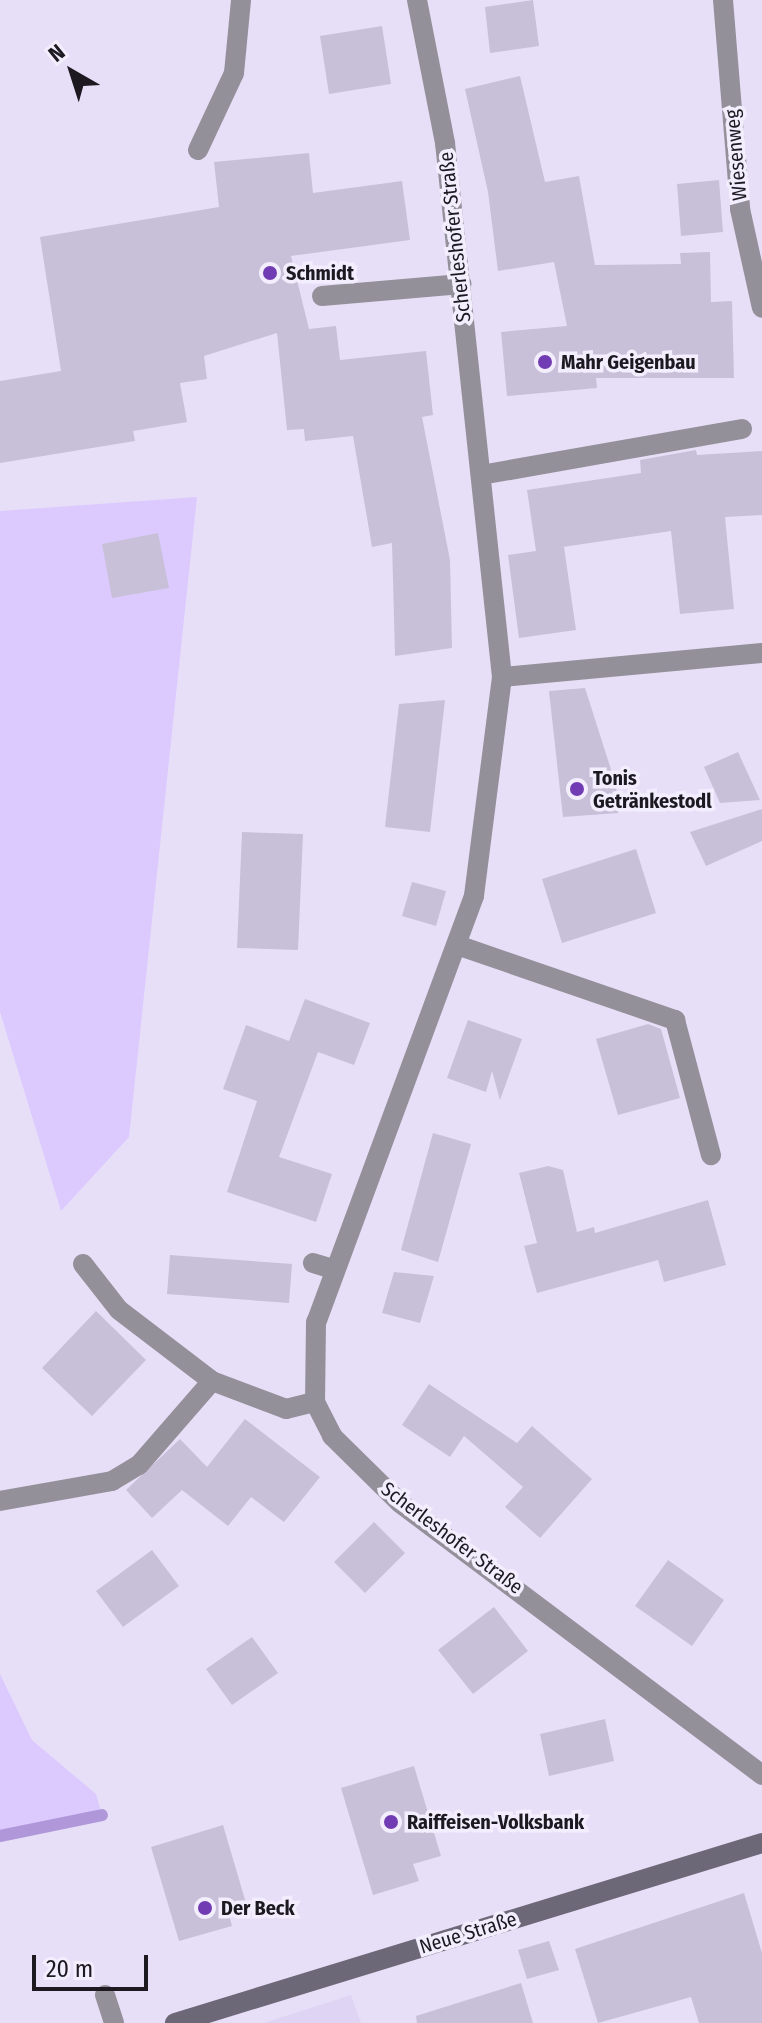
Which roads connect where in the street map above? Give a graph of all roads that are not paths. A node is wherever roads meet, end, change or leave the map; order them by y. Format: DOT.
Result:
graph roads {
  1 [pos="241,0"];
  2 [pos="417,0"];
  3 [pos="723,0"];
  4 [pos="198,150"];
  5 [pos="461,284"];
  6 [pos="322,296"];
  7 [pos="762,308"];
  8 [pos="742,429"];
  9 [pos="481,475"];
  10 [pos="762,653"];
  11 [pos="502,677"];
  12 [pos="457,945"];
  13 [pos="711,1155"];
  14 [pos="313,1263"];
  15 [pos="83,1264"];
  16 [pos="333,1269"];
  17 [pos="212,1381"];
  18 [pos="315,1402"];
  19 [pos="0,1501"];
  20 [pos="762,1775"];
  21 [pos="762,1843"];
  22 [pos="105,1995"];
  23 [pos="114,2023"];
  24 [pos="175,2023"];
  1 -- 4 [label="street"];
  2 -- 5 [label="street, Scherleshofer Straße"];
  3 -- 7 [label="street, Wiesenweg"];
  5 -- 6 [label="street"];
  5 -- 9 [label="street, Scherleshofer Straße"];
  8 -- 9 [label="street"];
  9 -- 11 [label="street, Scherleshofer Straße"];
  10 -- 11 [label="street"];
  11 -- 12 [label="street, Scherleshofer Straße"];
  12 -- 13 [label="street"];
  12 -- 16 [label="street, Scherleshofer Straße"];
  14 -- 16 [label="street"];
  15 -- 17 [label="street"];
  16 -- 18 [label="street, Scherleshofer Straße"];
  17 -- 18 [label="street"];
  17 -- 19 [label="street"];
  18 -- 20 [label="street, Scherleshofer Straße"];
  21 -- 24 [label="street, Neue Straße"];
  22 -- 23 [label="street"];
}
